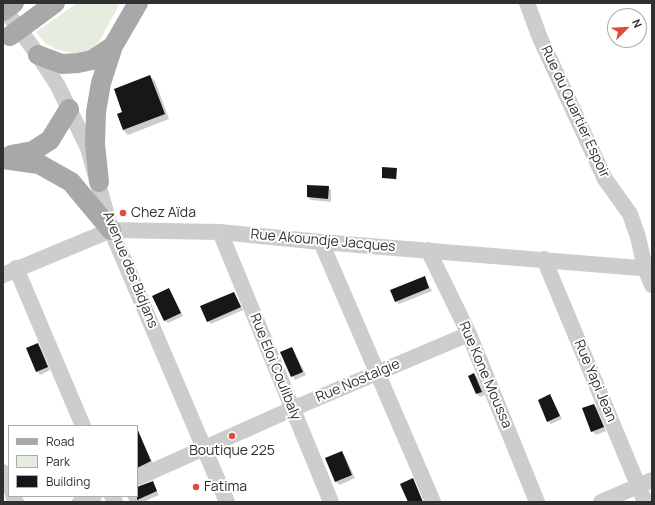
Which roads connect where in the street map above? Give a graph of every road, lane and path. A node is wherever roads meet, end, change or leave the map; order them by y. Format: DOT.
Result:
graph roads {
  1 [pos="55,3"];
  2 [pos="138,3"];
  3 [pos="527,3"];
  4 [pos="3,7"];
  5 [pos="13,22"];
  6 [pos="113,46"];
  7 [pos="38,55"];
  8 [pos="69,109"];
  9 [pos="3,158"];
  10 [pos="99,182"];
  11 [pos="111,230"];
  12 [pos="220,232"];
  13 [pos="321,242"];
  14 [pos="428,250"];
  15 [pos="544,259"];
  16 [pos="648,268"];
  17 [pos="10,271"];
  18 [pos="652,285"];
  19 [pos="469,334"];
  20 [pos="377,372"];
  21 [pos="292,409"];
  22 [pos="83,425"];
  23 [pos="204,448"];
  24 [pos="3,472"];
  25 [pos="138,478"];
  26 [pos="645,483"];
  27 [pos="8,484"];
  28 [pos="92,497"];
  29 [pos="80,502"];
  30 [pos="227,502"];
  31 [pos="331,502"];
  32 [pos="433,502"];
  33 [pos="537,502"];
  34 [pos="601,502"];
  35 [pos="645,502"];
  1 -- 5 [label="main road"];
  2 -- 6 [label="main road"];
  3 -- 16 [label="street, Rue du Quartier Espoir"];
  4 -- 5 [label="street, Avenue des Bidjans"];
  5 -- 7 [label="street, Avenue des Bidjans"];
  6 -- 7 [label="main road"];
  6 -- 10 [label="main road"];
  7 -- 8 [label="street, Avenue des Bidjans"];
  8 -- 9 [label="main road"];
  8 -- 10 [label="street, Avenue des Bidjans"];
  9 -- 11 [label="main road"];
  10 -- 11 [label="street, Avenue des Bidjans"];
  11 -- 12 [label="street, Rue Akoundje Jacques"];
  11 -- 17 [label="street, Rue Akoundje Jacques"];
  11 -- 23 [label="street, Avenue des Bidjans"];
  12 -- 13 [label="street, Rue Akoundje Jacques"];
  12 -- 21 [label="street, Rue Eloi Coulibaly"];
  13 -- 14 [label="street, Rue Akoundje Jacques"];
  13 -- 20 [label="street"];
  14 -- 15 [label="street, Rue Akoundje Jacques"];
  14 -- 19 [label="street, Rue Kone Moussa"];
  15 -- 16 [label="street, Rue Akoundje Jacques"];
  15 -- 26 [label="street, Rue Yapi Jean"];
  16 -- 18 [label="street, Rue du Quartier Espoir"];
  17 -- 22 [label="street"];
  19 -- 20 [label="street, Rue Nostalgie"];
  19 -- 33 [label="street, Rue Kone Moussa"];
  20 -- 21 [label="street, Rue Nostalgie"];
  20 -- 32 [label="street"];
  21 -- 23 [label="street, Rue Nostalgie"];
  21 -- 31 [label="street, Rue Eloi Coulibaly"];
  23 -- 25 [label="street, Rue Nostalgie"];
  23 -- 30 [label="street, Avenue des Bidjans"];
  24 -- 27 [label="street"];
  26 -- 34 [label="street"];
  26 -- 35 [label="street, Rue Yapi Jean"];
  28 -- 29 [label="street"];
}
